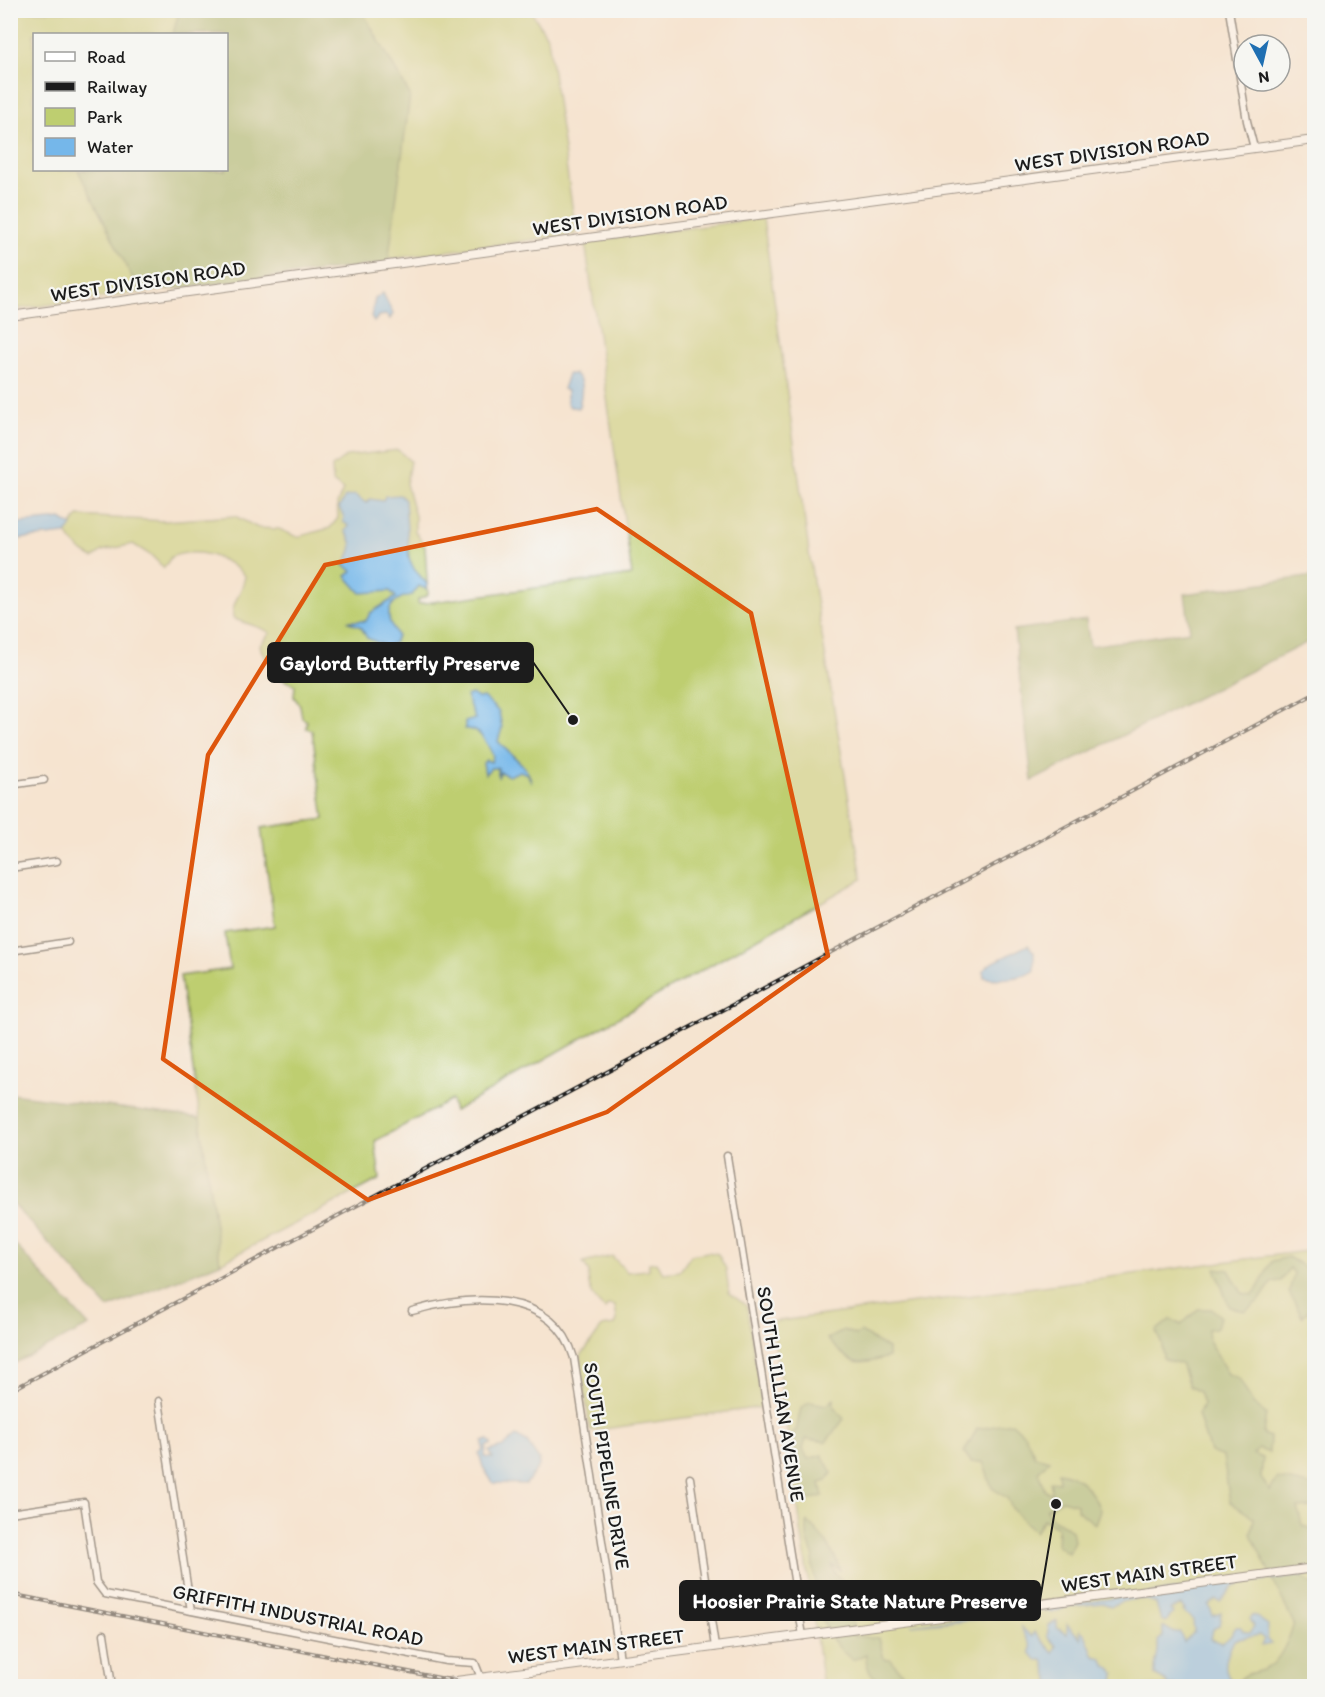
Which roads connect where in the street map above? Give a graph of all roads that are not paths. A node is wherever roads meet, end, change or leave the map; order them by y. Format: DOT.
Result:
graph roads {
  1 [pos="1229,10"];
  2 [pos="1314,140"];
  3 [pos="1254,148"];
  4 [pos="10,316"];
  5 [pos="44,780"];
  6 [pos="10,785"];
  7 [pos="57,861"];
  8 [pos="10,868"];
  9 [pos="68,942"];
  10 [pos="10,951"];
  11 [pos="727,1156"];
  12 [pos="412,1311"];
  13 [pos="159,1401"];
  14 [pos="690,1478"];
  15 [pos="10,1513"];
  16 [pos="1314,1568"];
  17 [pos="191,1611"];
  18 [pos="104,1635"];
  19 [pos="803,1636"];
  20 [pos="715,1647"];
  21 [pos="620,1659"];
  22 [pos="481,1678"];
  23 [pos="440,1685"];
  24 [pos="112,1686"];
  25 [pos="418,1686"];
  1 -- 3 [label="street"];
  2 -- 3 [label="street, WEST DIVISION ROAD"];
  3 -- 4 [label="street, WEST DIVISION ROAD"];
  5 -- 6 [label="street"];
  7 -- 8 [label="street"];
  9 -- 10 [label="street"];
  11 -- 19 [label="street, SOUTH LILLIAN AVENUE"];
  12 -- 21 [label="street, SOUTH PIPELINE DRIVE"];
  13 -- 17 [label="street"];
  14 -- 20 [label="street"];
  15 -- 17 [label="street, GRIFFITH INDUSTRIAL ROAD"];
  16 -- 19 [label="street, WEST MAIN STREET"];
  17 -- 22 [label="street, GRIFFITH INDUSTRIAL ROAD"];
  18 -- 24 [label="street"];
  19 -- 20 [label="street, WEST MAIN STREET"];
  20 -- 21 [label="street, WEST MAIN STREET"];
  21 -- 22 [label="street, WEST MAIN STREET"];
  22 -- 23 [label="street, WEST MAIN STREET"];
  23 -- 25 [label="street, WEST MAIN STREET"];
}
